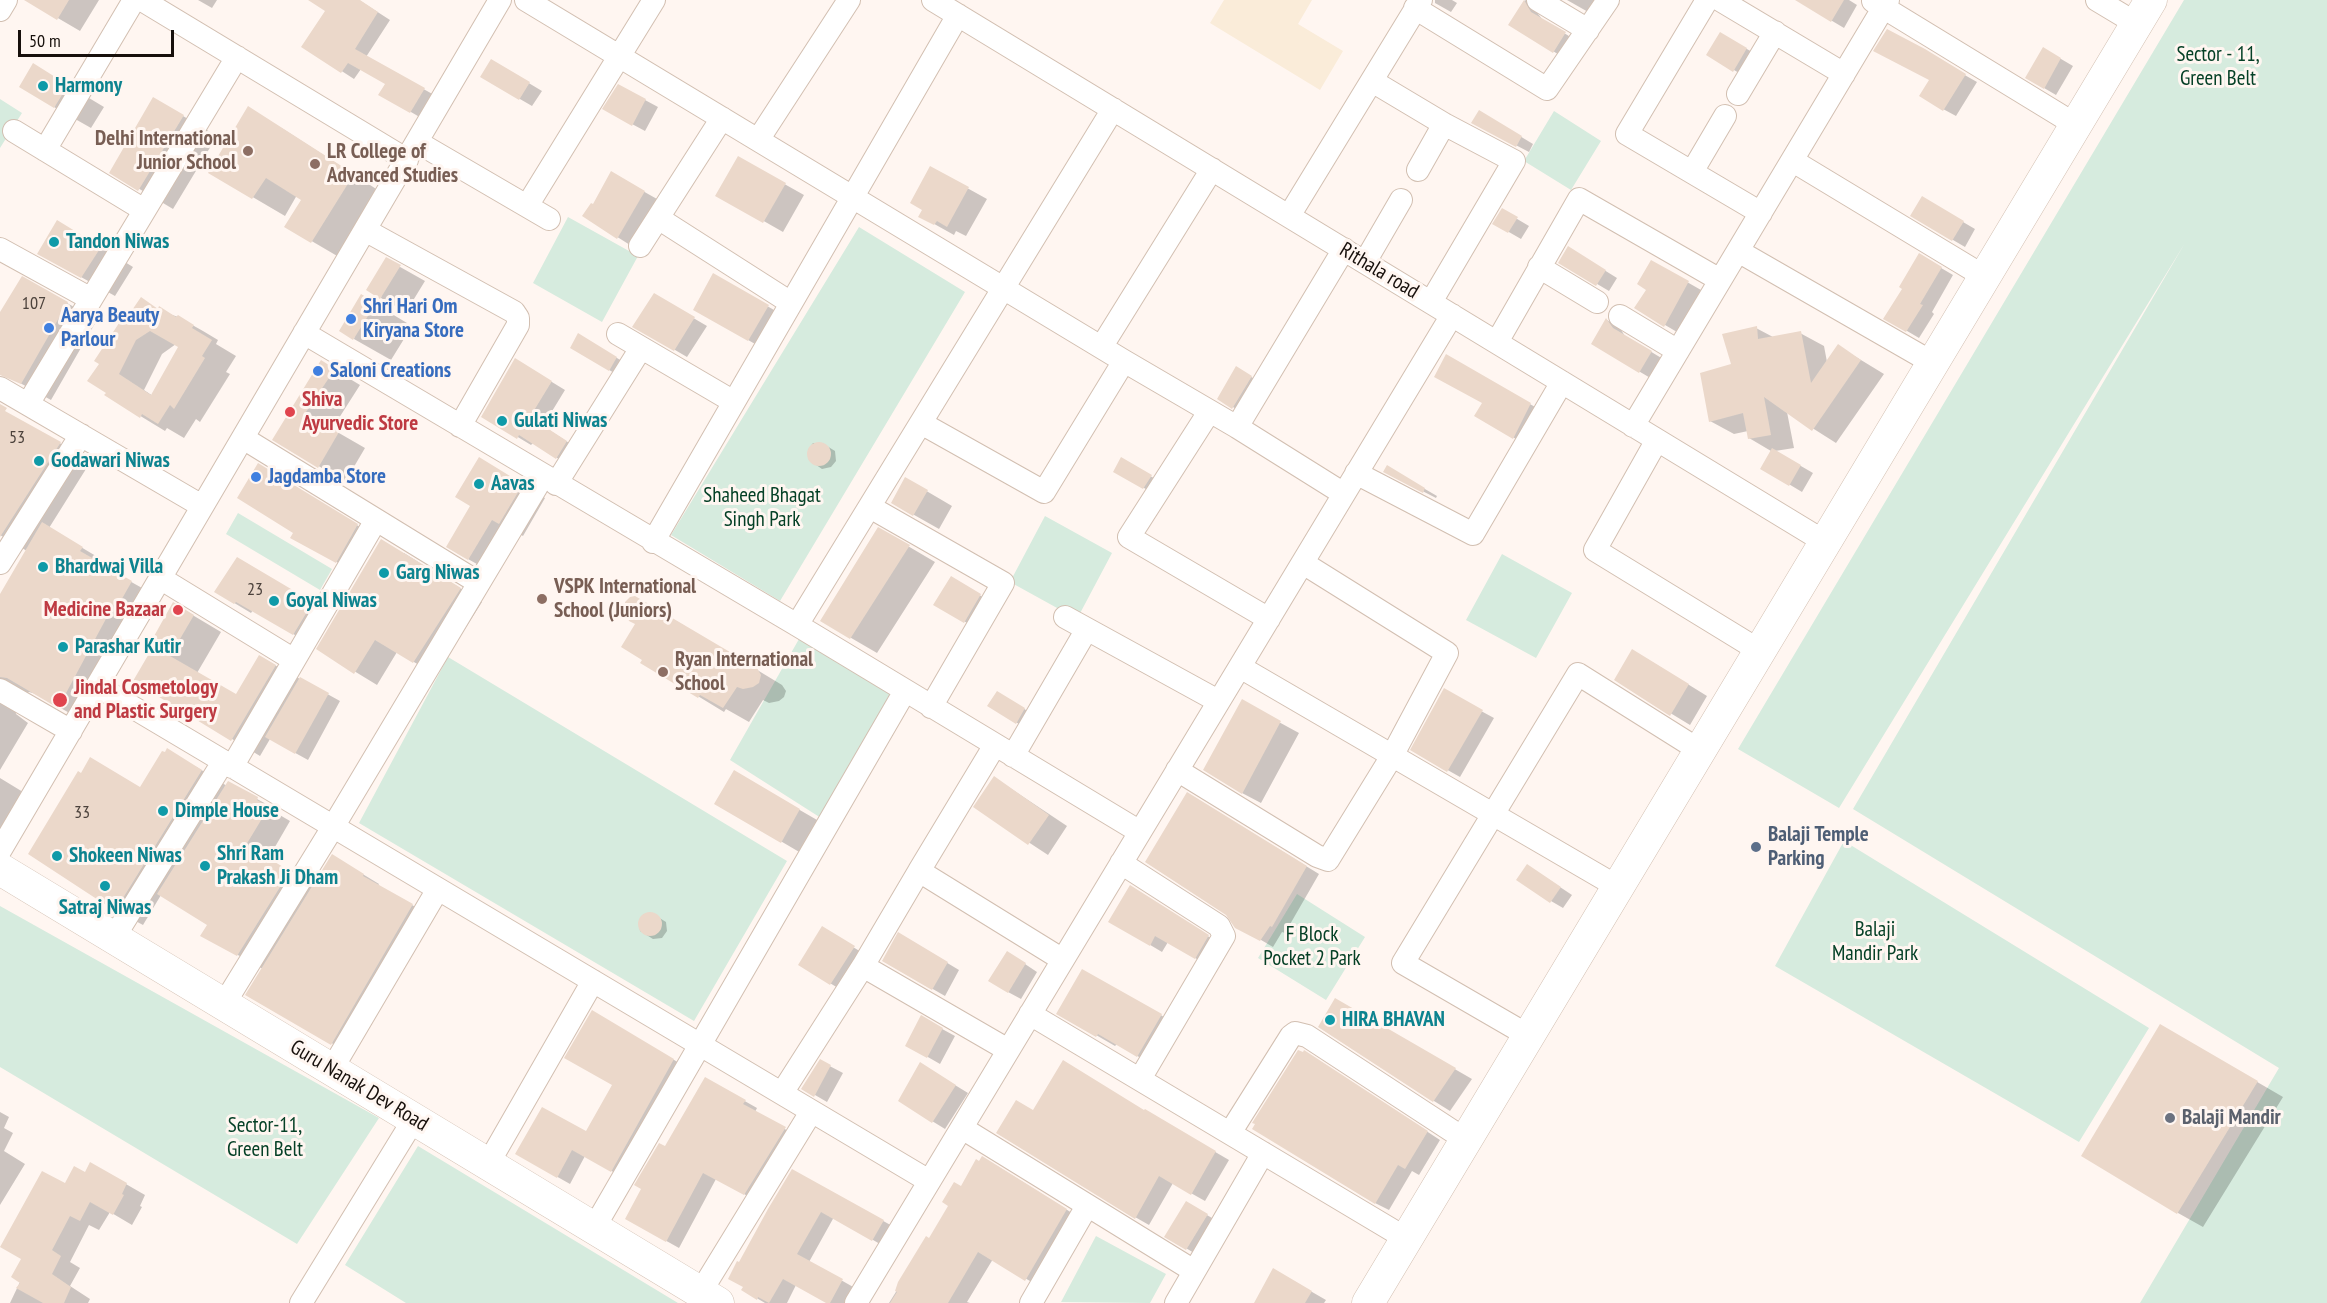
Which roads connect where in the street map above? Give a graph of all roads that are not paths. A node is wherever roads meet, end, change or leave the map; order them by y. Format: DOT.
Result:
graph roads {
  1 [pos="6,0"];
  2 [pos="134,0"];
  3 [pos="142,0"];
  4 [pos="500,0"];
  5 [pos="526,0"];
  6 [pos="654,0"];
  7 [pos="849,0"];
  8 [pos="933,0"];
  9 [pos="1538,0"];
  10 [pos="1608,0"];
  11 [pos="1707,0"];
  12 [pos="1720,0"];
  13 [pos="2097,0"];
  14 [pos="1881,3"];
  15 [pos="1418,4"];
  16 [pos="0,9"];
  17 [pos="2144,12"];
  18 [pos="958,15"];
  19 [pos="1588,30"];
  20 [pos="1774,32"];
  21 [pos="620,56"];
  22 [pos="237,57"];
  23 [pos="1844,74"];
  24 [pos="1372,81"];
  25 [pos="1738,94"];
  26 [pos="1113,109"];
  27 [pos="1725,116"];
  28 [pos="722,118"];
  29 [pos="1444,124"];
  30 [pos="2076,125"];
  31 [pos="14,131"];
  32 [pos="759,140"];
  33 [pos="45,150"];
  34 [pos="412,151"];
  35 [pos="1793,161"];
  36 [pos="1212,169"];
  37 [pos="1418,170"];
  38 [pos="1692,172"];
  39 [pos="852,197"];
  40 [pos="1401,200"];
  41 [pos="527,206"];
  42 [pos="144,210"];
  43 [pos="1761,213"];
  44 [pos="1289,216"];
  45 [pos="658,218"];
  46 [pos="549,219"];
  47 [pos="365,230"];
  48 [pos="640,246"];
  49 [pos="0,249"];
  50 [pos="1344,249"];
  51 [pos="1738,251"];
  52 [pos="1365,262"];
  53 [pos="1539,267"];
  54 [pos="1985,277"];
  55 [pos="1720,280"];
  56 [pos="1004,288"];
  57 [pos="91,299"];
  58 [pos="1431,302"];
  59 [pos="1597,302"];
  60 [pos="791,303"];
  61 [pos="1452,315"];
  62 [pos="1620,315"];
  63 [pos="304,333"];
  64 [pos="618,334"];
  65 [pos="1497,342"];
  66 [pos="1102,346"];
  67 [pos="641,348"];
  68 [pos="1678,351"];
  69 [pos="1124,361"];
  70 [pos="1933,363"];
  71 [pos="1562,382"];
  72 [pos="0,388"];
  73 [pos="734,402"];
  74 [pos="28,404"];
  75 [pos="1209,412"];
  76 [pos="921,423"];
  77 [pos="460,426"];
  78 [pos="1633,426"];
  79 [pos="1237,427"];
  80 [pos="81,435"];
  81 [pos="243,438"];
  82 [pos="1658,440"];
  83 [pos="1356,473"];
  84 [pos="549,480"];
  85 [pos="1344,494"];
  86 [pos="202,506"];
  87 [pos="870,507"];
  88 [pos="376,520"];
  89 [pos="653,542"];
  90 [pos="1825,542"];
  91 [pos="2,556"];
  92 [pos="1303,562"];
  93 [pos="160,578"];
  94 [pos="478,583"];
  95 [pos="1065,617"];
  96 [pos="1269,619"];
  97 [pos="797,625"];
  98 [pos="1087,629"];
  99 [pos="1760,651"];
  100 [pos="294,660"];
  101 [pos="1240,667"];
  102 [pos="97,686"];
  103 [pos="0,690"];
  104 [pos="905,691"];
  105 [pos="1218,701"];
  106 [pos="932,707"];
  107 [pos="71,731"];
  108 [pos="1004,750"];
  109 [pos="1699,750"];
  110 [pos="1392,756"];
  111 [pos="227,764"];
  112 [pos="1177,770"];
  113 [pos="1494,815"];
  114 [pos="333,827"];
  115 [pos="1140,832"];
  116 [pos="0,851"];
  117 [pos="1121,863"];
  118 [pos="0,869"];
  119 [pos="919,872"];
  120 [pos="1618,887"];
  121 [pos="438,889"];
  122 [pos="113,939"];
  123 [pos="1063,960"];
  124 [pos="862,966"];
  125 [pos="593,981"];
  126 [pos="224,1004"];
  127 [pos="1030,1014"];
  128 [pos="1529,1036"];
  129 [pos="700,1044"];
  130 [pos="1008,1050"];
  131 [pos="332,1069"];
  132 [pos="1140,1079"];
  133 [pos="782,1093"];
  134 [pos="811,1112"];
  135 [pos="414,1119"];
  136 [pos="962,1128"];
  137 [pos="1230,1133"];
  138 [pos="1466,1140"];
  139 [pos="1263,1153"];
  140 [pos="488,1164"];
  141 [pos="929,1181"];
  142 [pos="1087,1206"];
  143 [pos="594,1228"];
  144 [pos="1407,1239"];
  145 [pos="1194,1271"];
  146 [pos="709,1298"];
  147 [pos="301,1303"];
  148 [pos="856,1303"];
  149 [pos="1031,1303"];
  150 [pos="1176,1303"];
  151 [pos="1368,1303"];
  1 -- 16 [label="street"];
  2 -- 33 [label="street"];
  3 -- 22 [label="street"];
  4 -- 34 [label="street"];
  5 -- 21 [label="street"];
  6 -- 21 [label="street"];
  7 -- 32 [label="street"];
  8 -- 18 [label="street, Rithala road"];
  9 -- 19 [label="street"];
  10 -- 19 [label="street"];
  11 -- 38 [label="street"];
  12 -- 20 [label="street"];
  13 -- 17 [label="street"];
  14 -- 23 [label="street"];
  14 -- 30 [label="street"];
  15 -- 19 [label="street"];
  15 -- 24 [label="street"];
  17 -- 30 [label="street"];
  18 -- 26 [label="street, Rithala road"];
  18 -- 39 [label="street"];
  20 -- 23 [label="street"];
  20 -- 25 [label="street"];
  21 -- 28 [label="street"];
  21 -- 41 [label="street"];
  22 -- 34 [label="street"];
  22 -- 42 [label="street"];
  23 -- 35 [label="street"];
  24 -- 29 [label="street"];
  24 -- 44 [label="street"];
  26 -- 36 [label="street, Rithala road"];
  26 -- 56 [label="street"];
  27 -- 38 [label="street"];
  28 -- 32 [label="street"];
  28 -- 45 [label="street"];
  29 -- 37 [label="street"];
  29 -- 58 [label="street"];
  30 -- 54 [label="street"];
  31 -- 33 [label="street"];
  32 -- 39 [label="street"];
  33 -- 42 [label="street"];
  34 -- 41 [label="street"];
  34 -- 47 [label="street"];
  35 -- 43 [label="street"];
  35 -- 54 [label="street"];
  36 -- 44 [label="street, Rithala road"];
  36 -- 66 [label="street"];
  38 -- 43 [label="street"];
  39 -- 56 [label="street"];
  39 -- 60 [label="street"];
  40 -- 52 [label="street"];
  41 -- 46 [label="street"];
  42 -- 57 [label="street"];
  43 -- 51 [label="street"];
  44 -- 50 [label="street, Rithala road"];
  45 -- 48 [label="street"];
  45 -- 60 [label="street"];
  47 -- 63 [label="street"];
  47 -- 77 [label="street"];
  49 -- 57 [label="street"];
  50 -- 52 [label="street, Rithala road"];
  50 -- 79 [label="street"];
  51 -- 55 [label="street"];
  51 -- 70 [label="street"];
  52 -- 58 [label="street, Rithala road"];
  53 -- 55 [label="street"];
  53 -- 59 [label="street"];
  53 -- 65 [label="street"];
  54 -- 70 [label="street"];
  55 -- 68 [label="street"];
  56 -- 66 [label="street"];
  56 -- 76 [label="street"];
  57 -- 74 [label="street"];
  58 -- 61 [label="street, Rithala road"];
  60 -- 73 [label="street"];
  61 -- 65 [label="street, Rithala road"];
  61 -- 83 [label="street"];
  62 -- 68 [label="street"];
  63 -- 77 [label="street"];
  63 -- 81 [label="street"];
  64 -- 67 [label="street"];
  65 -- 71 [label="street, Rithala road"];
  66 -- 69 [label="street"];
  67 -- 73 [label="street"];
  67 -- 84 [label="street"];
  68 -- 78 [label="street"];
  69 -- 75 [label="street"];
  69 -- 76 [label="street"];
  70 -- 90 [label="street"];
  71 -- 78 [label="street, Rithala road"];
  71 -- 83 [label="street"];
  72 -- 74 [label="street"];
  73 -- 89 [label="street"];
  74 -- 80 [label="street"];
  75 -- 79 [label="street"];
  75 -- 96 [label="street"];
  76 -- 87 [label="street"];
  77 -- 84 [label="street"];
  78 -- 82 [label="street, Rithala road"];
  79 -- 85 [label="street"];
  80 -- 86 [label="street"];
  80 -- 91 [label="street"];
  81 -- 86 [label="street"];
  81 -- 88 [label="street"];
  82 -- 90 [label="street, Rithala road"];
  82 -- 99 [label="street"];
  83 -- 85 [label="street"];
  84 -- 89 [label="street"];
  84 -- 94 [label="street"];
  85 -- 92 [label="street"];
  86 -- 93 [label="street"];
  87 -- 97 [label="street"];
  87 -- 106 [label="street"];
  88 -- 94 [label="street"];
  88 -- 100 [label="street"];
  89 -- 97 [label="street"];
  90 -- 99 [label="street"];
  92 -- 96 [label="street"];
  92 -- 110 [label="street"];
  93 -- 100 [label="street"];
  93 -- 102 [label="street"];
  94 -- 114 [label="street"];
  95 -- 98 [label="street"];
  96 -- 101 [label="street"];
  97 -- 104 [label="street"];
  98 -- 105 [label="street"];
  98 -- 108 [label="street"];
  99 -- 109 [label="street"];
  100 -- 111 [label="street"];
  101 -- 105 [label="street"];
  101 -- 110 [label="street"];
  102 -- 107 [label="street"];
  102 -- 111 [label="street"];
  103 -- 107 [label="street"];
  104 -- 106 [label="street"];
  104 -- 129 [label="street"];
  105 -- 112 [label="street"];
  106 -- 108 [label="street"];
  107 -- 116 [label="street"];
  108 -- 115 [label="street"];
  108 -- 119 [label="street"];
  109 -- 113 [label="street"];
  109 -- 120 [label="street"];
  110 -- 112 [label="street"];
  110 -- 113 [label="street"];
  111 -- 114 [label="street"];
  111 -- 122 [label="street"];
  112 -- 115 [label="street"];
  113 -- 120 [label="street"];
  113 -- 128 [label="street"];
  114 -- 121 [label="street"];
  114 -- 126 [label="street"];
  115 -- 117 [label="street"];
  117 -- 123 [label="street"];
  117 -- 132 [label="street"];
  118 -- 122 [label="street, Guru Nanak Dev Road"];
  119 -- 123 [label="street"];
  119 -- 124 [label="street"];
  120 -- 128 [label="street"];
  121 -- 125 [label="street"];
  121 -- 131 [label="street"];
  122 -- 126 [label="street, Guru Nanak Dev Road"];
  123 -- 127 [label="street"];
  124 -- 130 [label="street"];
  124 -- 133 [label="street"];
  125 -- 129 [label="street"];
  125 -- 140 [label="street"];
  126 -- 131 [label="street, Guru Nanak Dev Road"];
  127 -- 130 [label="street"];
  127 -- 132 [label="street"];
  128 -- 138 [label="street"];
  129 -- 133 [label="street"];
  129 -- 143 [label="street"];
  130 -- 136 [label="street"];
  131 -- 135 [label="street, Guru Nanak Dev Road"];
  132 -- 137 [label="street"];
  133 -- 134 [label="street"];
  134 -- 141 [label="street"];
  134 -- 146 [label="street"];
  135 -- 140 [label="street, Guru Nanak Dev Road"];
  135 -- 147 [label="street"];
  136 -- 141 [label="street"];
  136 -- 142 [label="street"];
  137 -- 138 [label="street"];
  137 -- 139 [label="street"];
  138 -- 144 [label="street"];
  139 -- 144 [label="street"];
  139 -- 145 [label="street"];
  140 -- 143 [label="street, Guru Nanak Dev Road"];
  141 -- 148 [label="street"];
  142 -- 145 [label="street"];
  142 -- 149 [label="street"];
  143 -- 146 [label="street, Guru Nanak Dev Road"];
  144 -- 151 [label="street"];
  145 -- 150 [label="street"];
}
